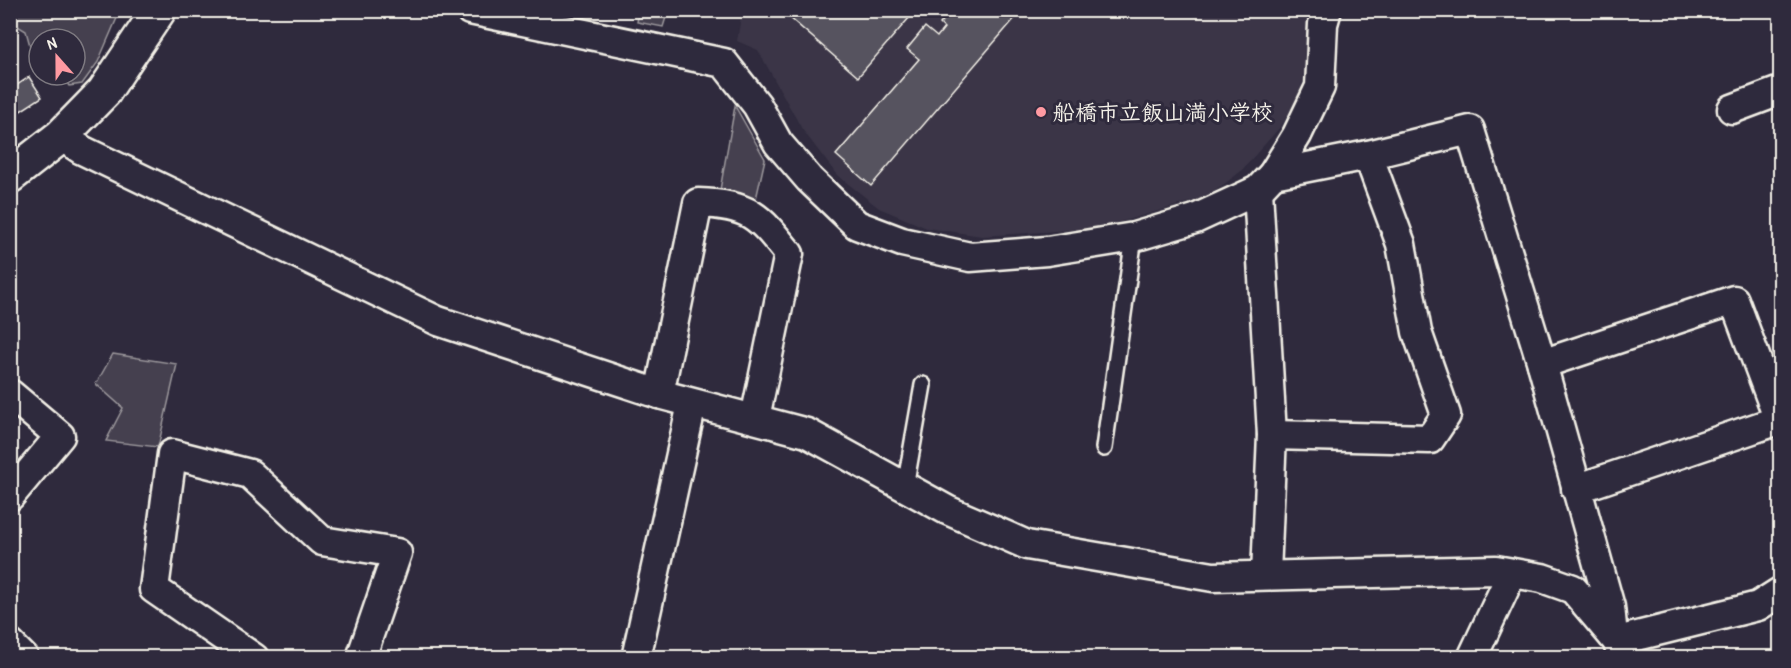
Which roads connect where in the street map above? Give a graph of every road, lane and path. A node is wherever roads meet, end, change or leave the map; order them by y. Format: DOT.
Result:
graph roads {
  1 [pos="159,10"];
  2 [pos="470,10"];
  3 [pos="1327,10"];
  4 [pos="1780,91"];
  5 [pos="1732,109"];
  6 [pos="61,136"];
  7 [pos="1368,155"];
  8 [pos="10,176"];
  9 [pos="1265,182"];
  10 [pos="1134,237"];
  11 [pos="1542,364"];
  12 [pos="923,385"];
  13 [pos="10,394"];
  14 [pos="659,394"];
  15 [pos="692,404"];
  16 [pos="755,418"];
  17 [pos="1272,435"];
  18 [pos="1104,448"];
  19 [pos="905,487"];
  20 [pos="1576,489"];
  21 [pos="10,496"];
  22 [pos="1512,573"];
  23 [pos="1266,574"];
  24 [pos="1780,592"];
  25 [pos="10,644"];
  26 [pos="1618,645"];
  27 [pos="24,657"];
  28 [pos="254,657"];
  29 [pos="361,657"];
  30 [pos="636,657"];
  31 [pos="1472,657"];
  1 -- 6 [label="street"];
  2 -- 10 [label="street"];
  3 -- 9 [label="street"];
  4 -- 5 [label="street"];
  6 -- 8 [label="street"];
  6 -- 14 [label="street"];
  7 -- 9 [label="street"];
  7 -- 11 [label="street"];
  7 -- 17 [label="street"];
  9 -- 10 [label="street"];
  9 -- 17 [label="street"];
  10 -- 18 [label="lane"];
  11 -- 20 [label="street"];
  11 -- 20 [label="street"];
  12 -- 19 [label="lane"];
  13 -- 21 [label="street"];
  14 -- 15 [label="street"];
  14 -- 16 [label="street"];
  15 -- 16 [label="street"];
  15 -- 30 [label="street"];
  16 -- 19 [label="street"];
  17 -- 23 [label="street"];
  19 -- 23 [label="street"];
  20 -- 26 [label="street"];
  22 -- 23 [label="street"];
  22 -- 26 [label="street"];
  22 -- 31 [label="street"];
  24 -- 26 [label="street"];
  25 -- 27 [label="street"];
  28 -- 29 [label="street"];
}
